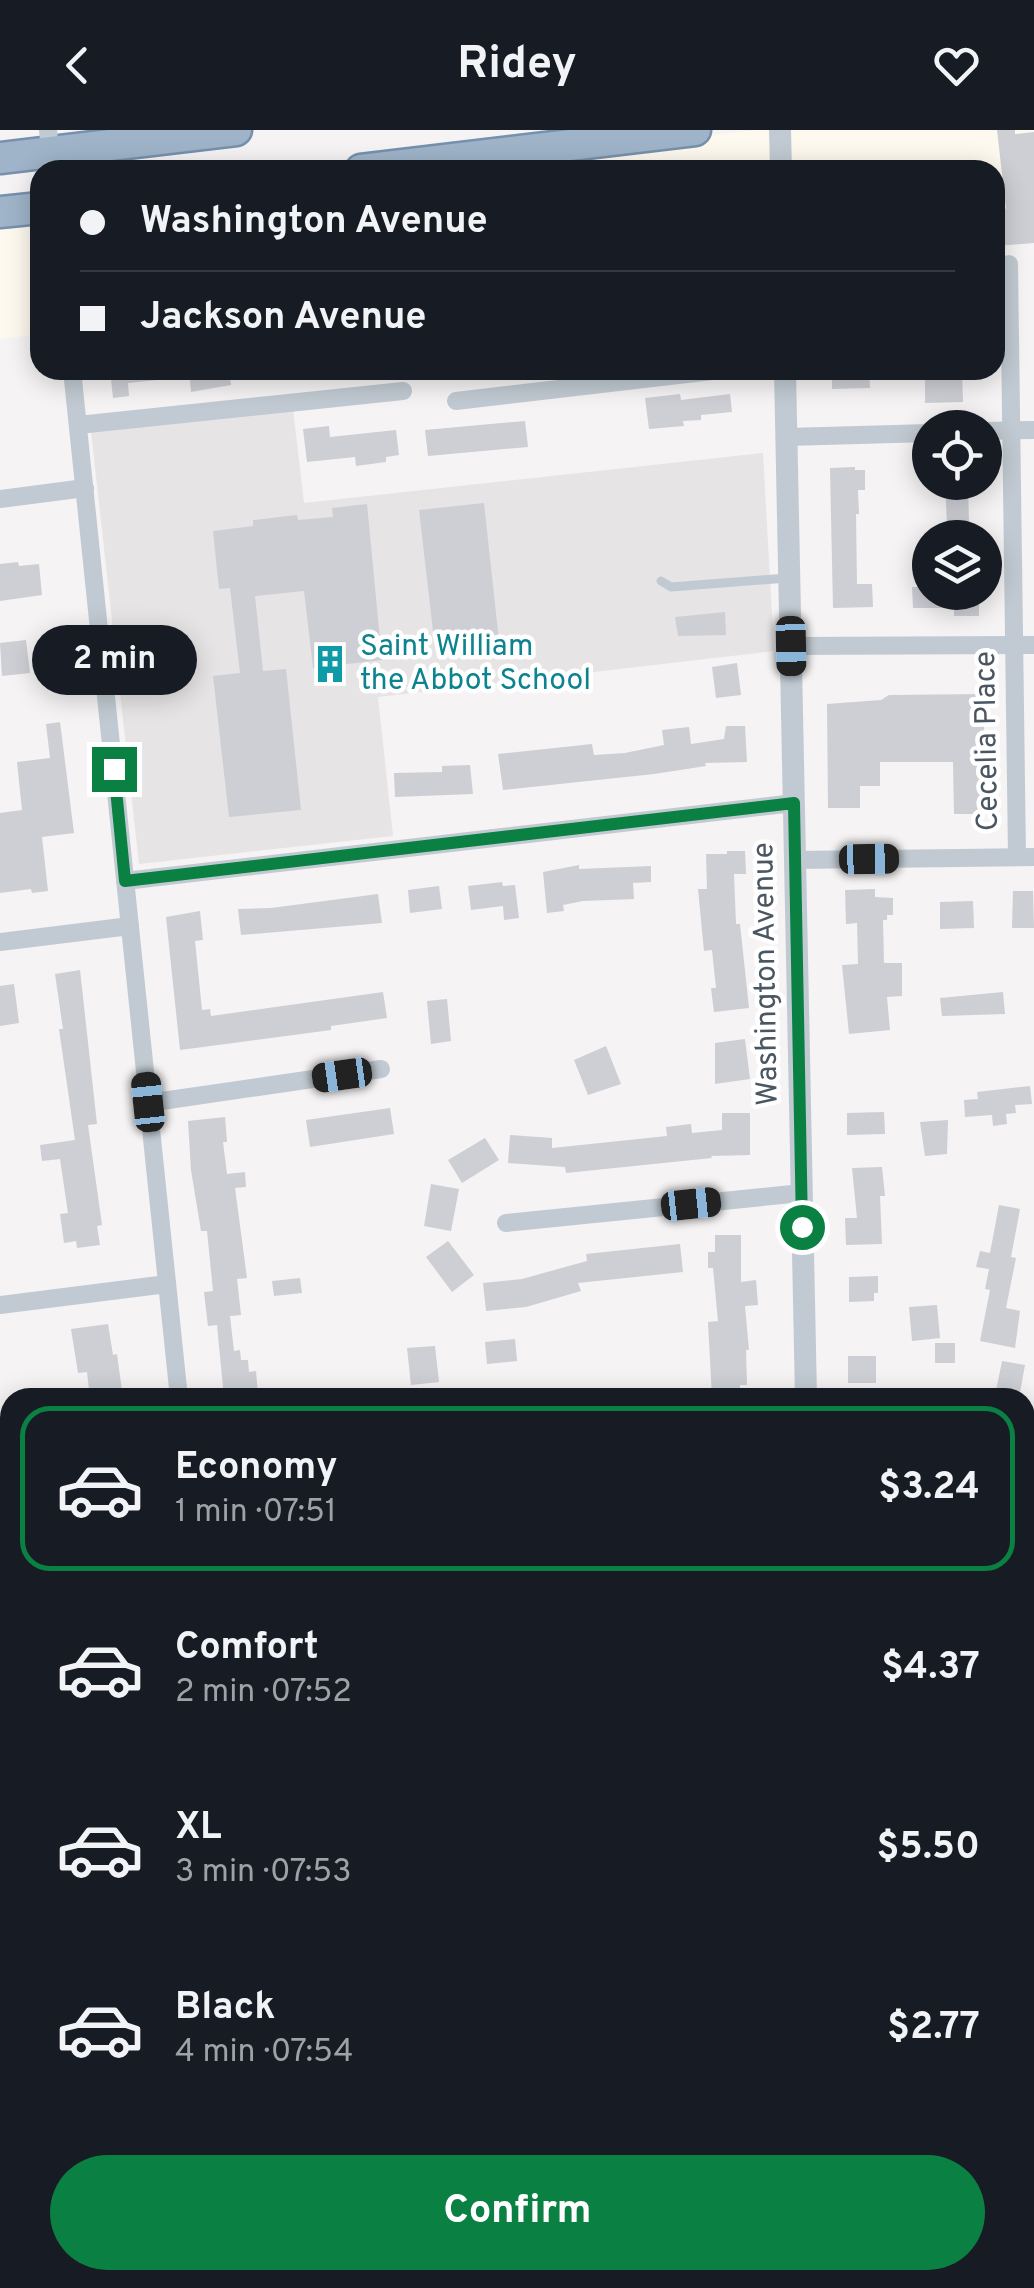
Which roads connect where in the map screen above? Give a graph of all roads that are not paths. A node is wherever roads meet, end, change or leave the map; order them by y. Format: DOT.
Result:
graph roads {
  1 [pos="236,130"];
  2 [pos="696,130"];
  3 [pos="780,130"];
  4 [pos="50,151"];
  5 [pos="0,158"];
  6 [pos="445,160"];
  7 [pos="781,160"];
  8 [pos="30,209"];
  9 [pos="0,212"];
  10 [pos="1009,264"];
  11 [pos="73,380"];
  12 [pos="636,380"];
  13 [pos="785,380"];
  14 [pos="403,392"];
  15 [pos="456,401"];
  16 [pos="78,425"];
  17 [pos="1002,430"];
  18 [pos="1011,430"];
  19 [pos="1034,430"];
  20 [pos="912,433"];
  21 [pos="786,436"];
  22 [pos="85,488"];
  23 [pos="0,499"];
  24 [pos="789,578"];
  25 [pos="661,581"];
  26 [pos="1014,645"];
  27 [pos="1034,645"];
  28 [pos="791,646"];
  29 [pos="794,803"];
  30 [pos="1026,857"];
  31 [pos="795,860"];
  32 [pos="125,881"];
  33 [pos="130,926"];
  34 [pos="0,942"];
  35 [pos="381,1069"];
  36 [pos="148,1102"];
  37 [pos="802,1193"];
  38 [pos="506,1222"];
  39 [pos="167,1284"];
  40 [pos="0,1305"];
  41 [pos="177,1388"];
  42 [pos="806,1388"];
  1 -- 4 [label="highway"];
  2 -- 6 [label="highway"];
  3 -- 7 [label="street"];
  4 -- 5 [label="highway"];
  8 -- 9 [label="highway"];
  10 -- 18 [label="street, Cecelia Place"];
  11 -- 16 [label="street"];
  12 -- 15 [label="street"];
  13 -- 21 [label="street, Washington Avenue"];
  14 -- 16 [label="street"];
  16 -- 22 [label="street"];
  17 -- 18 [label="street"];
  18 -- 19 [label="street"];
  18 -- 26 [label="street, Cecelia Place"];
  20 -- 21 [label="street"];
  21 -- 24 [label="street, Washington Avenue"];
  22 -- 23 [label="street"];
  22 -- 32 [label="street"];
  24 -- 25 [label="lane"];
  24 -- 28 [label="street, Washington Avenue"];
  26 -- 27 [label="street"];
  26 -- 28 [label="street"];
  26 -- 30 [label="street, Cecelia Place"];
  28 -- 29 [label="street, Washington Avenue"];
  29 -- 31 [label="street, Washington Avenue"];
  29 -- 32 [label="street"];
  30 -- 31 [label="street"];
  31 -- 37 [label="street, Washington Avenue"];
  32 -- 33 [label="street"];
  33 -- 34 [label="street"];
  33 -- 36 [label="street"];
  35 -- 36 [label="street"];
  36 -- 39 [label="street"];
  37 -- 38 [label="street"];
  37 -- 42 [label="street, Washington Avenue"];
  39 -- 40 [label="street"];
  39 -- 41 [label="street"];
}
